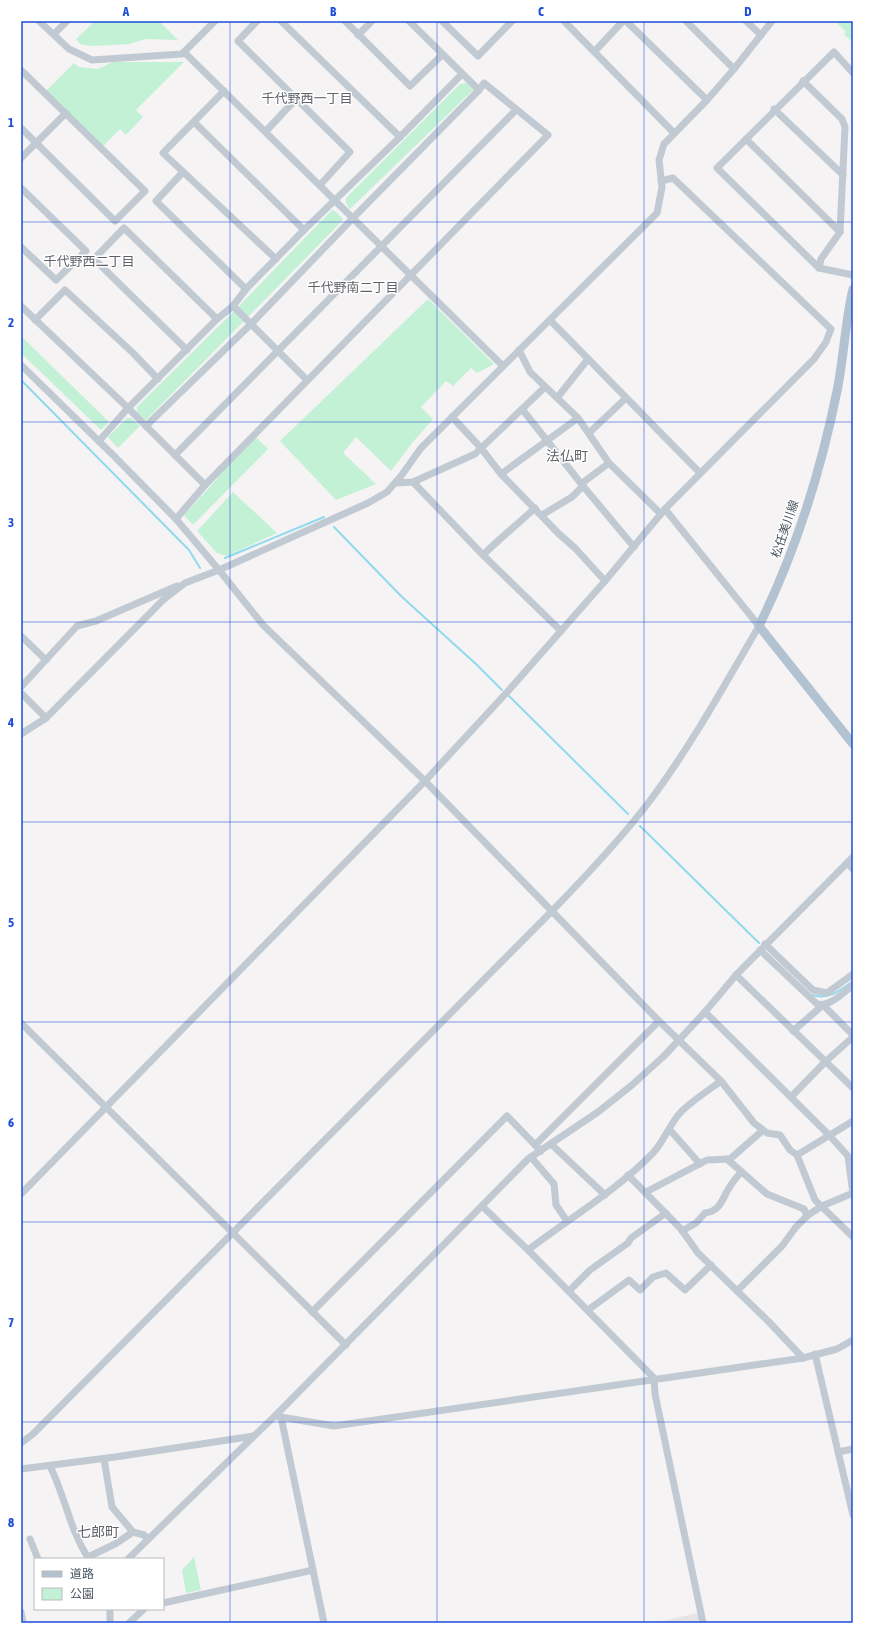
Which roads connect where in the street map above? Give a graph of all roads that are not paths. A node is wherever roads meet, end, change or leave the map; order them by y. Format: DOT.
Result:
graph roads {
  1 [pos="39,21"];
  2 [pos="66,21"];
  3 [pos="215,21"];
  4 [pos="257,21"];
  5 [pos="281,21"];
  6 [pos="345,21"];
  7 [pos="372,21"];
  8 [pos="409,21"];
  9 [pos="512,21"];
  10 [pos="564,21"];
  11 [pos="622,21"];
  12 [pos="626,21"];
  13 [pos="686,21"];
  14 [pos="746,21"];
  15 [pos="772,21"];
  16 [pos="446,22"];
  17 [pos="54,34"];
  18 [pos="358,35"];
  19 [pos="761,35"];
  20 [pos="595,51"];
  21 [pos="184,52"];
  22 [pos="442,55"];
  23 [pos="734,69"];
  24 [pos="21,70"];
  25 [pos="853,73"];
  26 [pos="462,74"];
  27 [pos="803,81"];
  28 [pos="479,90"];
  29 [pos="224,91"];
  30 [pos="297,98"];
  31 [pos="707,100"];
  32 [pos="774,109"];
  33 [pos="516,110"];
  34 [pos="66,113"];
  35 [pos="194,122"];
  36 [pos="21,128"];
  37 [pos="266,131"];
  38 [pos="674,133"];
  39 [pos="400,138"];
  40 [pos="746,139"];
  41 [pos="37,143"];
  42 [pos="21,158"];
  43 [pos="183,172"];
  44 [pos="843,175"];
  45 [pos="661,181"];
  46 [pos="320,185"];
  47 [pos="21,188"];
  48 [pos="335,201"];
  49 [pos="353,218"];
  50 [pos="304,230"];
  51 [pos="840,232"];
  52 [pos="21,246"];
  53 [pos="382,246"];
  54 [pos="276,259"];
  55 [pos="819,268"];
  56 [pos="411,274"];
  57 [pos="853,275"];
  58 [pos="246,289"];
  59 [pos="853,289"];
  60 [pos="852,301"];
  61 [pos="21,306"];
  62 [pos="233,306"];
  63 [pos="217,319"];
  64 [pos="35,320"];
  65 [pos="550,320"];
  66 [pos="251,324"];
  67 [pos="187,350"];
  68 [pos="519,350"];
  69 [pos="278,351"];
  70 [pos="588,359"];
  71 [pos="21,365"];
  72 [pos="502,366"];
  73 [pos="158,379"];
  74 [pos="307,380"];
  75 [pos="545,387"];
  76 [pos="557,398"];
  77 [pos="626,398"];
  78 [pos="128,408"];
  79 [pos="522,409"];
  80 [pos="452,417"];
  81 [pos="578,418"];
  82 [pos="146,426"];
  83 [pos="589,433"];
  84 [pos="99,441"];
  85 [pos="548,442"];
  86 [pos="481,448"];
  87 [pos="174,455"];
  88 [pos="609,462"];
  89 [pos="700,473"];
  90 [pos="502,474"];
  91 [pos="413,482"];
  92 [pos="396,483"];
  93 [pos="205,484"];
  94 [pos="582,485"];
  95 [pos="535,508"];
  96 [pos="663,512"];
  97 [pos="542,515"];
  98 [pos="176,519"];
  99 [pos="634,546"];
  100 [pos="483,555"];
  101 [pos="219,570"];
  102 [pos="605,582"];
  103 [pos="185,583"];
  104 [pos="759,626"];
  105 [pos="561,631"];
  106 [pos="21,636"];
  107 [pos="46,660"];
  108 [pos="21,687"];
  109 [pos="21,693"];
  110 [pos="46,718"];
  111 [pos="21,734"];
  112 [pos="853,744"];
  113 [pos="425,781"];
  114 [pos="853,857"];
  115 [pos="847,863"];
  116 [pos="853,869"];
  117 [pos="552,911"];
  118 [pos="765,944"];
  119 [pos="760,950"];
  120 [pos="853,974"];
  121 [pos="736,975"];
  122 [pos="853,985"];
  123 [pos="823,1005"];
  124 [pos="705,1012"];
  125 [pos="659,1021"];
  126 [pos="21,1023"];
  127 [pos="793,1031"];
  128 [pos="853,1036"];
  129 [pos="679,1040"];
  130 [pos="825,1062"];
  131 [pos="721,1081"];
  132 [pos="853,1088"];
  133 [pos="790,1097"];
  134 [pos="106,1107"];
  135 [pos="853,1121"];
  136 [pos="670,1130"];
  137 [pos="762,1130"];
  138 [pos="829,1135"];
  139 [pos="535,1144"];
  140 [pos="551,1144"];
  141 [pos="541,1151"];
  142 [pos="797,1155"];
  143 [pos="531,1157"];
  144 [pos="727,1159"];
  145 [pos="700,1164"];
  146 [pos="741,1172"];
  147 [pos="628,1175"];
  148 [pos="646,1192"];
  149 [pos="853,1193"];
  150 [pos="21,1194"];
  151 [pos="605,1195"];
  152 [pos="482,1206"];
  153 [pos="822,1206"];
  154 [pos="666,1213"];
  155 [pos="807,1216"];
  156 [pos="567,1221"];
  157 [pos="682,1231"];
  158 [pos="232,1233"];
  159 [pos="853,1237"];
  160 [pos="528,1250"];
  161 [pos="711,1265"];
  162 [pos="569,1291"];
  163 [pos="737,1291"];
  164 [pos="588,1310"];
  165 [pos="312,1312"];
  166 [pos="853,1340"];
  167 [pos="346,1345"];
  168 [pos="815,1354"];
  169 [pos="803,1358"];
  170 [pos="654,1378"];
  171 [pos="278,1416"];
  172 [pos="254,1436"];
  173 [pos="21,1443"];
  174 [pos="853,1449"];
  175 [pos="838,1452"];
  176 [pos="104,1459"];
  177 [pos="50,1466"];
  178 [pos="21,1467"];
  179 [pos="853,1515"];
  180 [pos="133,1532"];
  181 [pos="30,1539"];
  182 [pos="148,1539"];
  183 [pos="38,1558"];
  184 [pos="89,1558"];
  185 [pos="129,1558"];
  186 [pos="313,1570"];
  187 [pos="164,1603"];
  188 [pos="110,1610"];
  189 [pos="143,1610"];
  190 [pos="21,1612"];
  191 [pos="23,1623"];
  192 [pos="110,1623"];
  193 [pos="130,1623"];
  194 [pos="324,1623"];
  195 [pos="704,1623"];
  1 -- 17 [label="street"];
  2 -- 17 [label="street"];
  3 -- 21 [label="street"];
  4 -- 30 [label="street"];
  5 -- 39 [label="street"];
  6 -- 18 [label="street"];
  7 -- 18 [label="street"];
  8 -- 22 [label="street"];
  9 -- 16 [label="street"];
  10 -- 20 [label="street"];
  11 -- 20 [label="street"];
  12 -- 31 [label="street"];
  13 -- 23 [label="street"];
  14 -- 19 [label="street"];
  15 -- 19 [label="street"];
  17 -- 21 [label="street"];
  18 -- 22 [label="street"];
  19 -- 23 [label="street"];
  20 -- 38 [label="street"];
  21 -- 29 [label="street"];
  22 -- 26 [label="street"];
  23 -- 31 [label="street"];
  24 -- 34 [label="street"];
  25 -- 27 [label="street"];
  26 -- 28 [label="street"];
  26 -- 39 [label="street"];
  27 -- 32 [label="street"];
  27 -- 44 [label="street"];
  28 -- 33 [label="street"];
  28 -- 49 [label="street"];
  29 -- 35 [label="street"];
  29 -- 37 [label="street"];
  30 -- 37 [label="street"];
  30 -- 46 [label="street"];
  31 -- 38 [label="street"];
  32 -- 40 [label="street"];
  32 -- 44 [label="street"];
  33 -- 53 [label="street"];
  33 -- 56 [label="street"];
  34 -- 41 [label="street"];
  34 -- 41 [label="street"];
  35 -- 43 [label="street"];
  35 -- 50 [label="street"];
  36 -- 41 [label="street"];
  37 -- 46 [label="street"];
  38 -- 45 [label="street"];
  39 -- 48 [label="street"];
  40 -- 51 [label="street"];
  40 -- 55 [label="street"];
  41 -- 42 [label="street"];
  43 -- 54 [label="street"];
  43 -- 58 [label="street"];
  44 -- 51 [label="street"];
  45 -- 65 [label="street"];
  45 -- 89 [label="street"];
  46 -- 48 [label="street"];
  47 -- 52 [label="street"];
  48 -- 49 [label="street"];
  48 -- 50 [label="street"];
  49 -- 53 [label="street"];
  49 -- 66 [label="street"];
  50 -- 54 [label="street"];
  51 -- 55 [label="street"];
  53 -- 56 [label="street"];
  53 -- 69 [label="street"];
  54 -- 58 [label="street"];
  55 -- 57 [label="street"];
  56 -- 72 [label="street"];
  56 -- 74 [label="street"];
  58 -- 62 [label="street"];
  59 -- 60 [label="main road, 松任美川線"];
  60 -- 104 [label="main road, 松任美川線"];
  61 -- 64 [label="street"];
  62 -- 63 [label="street"];
  62 -- 66 [label="street"];
  63 -- 67 [label="street"];
  63 -- 67 [label="street"];
  64 -- 73 [label="street"];
  64 -- 78 [label="street"];
  65 -- 68 [label="street"];
  65 -- 70 [label="street"];
  66 -- 69 [label="street"];
  66 -- 82 [label="street"];
  67 -- 73 [label="street"];
  68 -- 72 [label="street"];
  68 -- 75 [label="street"];
  69 -- 74 [label="street"];
  69 -- 87 [label="street"];
  70 -- 76 [label="street"];
  70 -- 77 [label="street"];
  71 -- 84 [label="street"];
  72 -- 80 [label="street"];
  73 -- 78 [label="street"];
  74 -- 93 [label="street"];
  75 -- 76 [label="street"];
  75 -- 79 [label="street"];
  76 -- 81 [label="street"];
  77 -- 83 [label="street"];
  77 -- 89 [label="street"];
  78 -- 82 [label="street"];
  78 -- 84 [label="street"];
  79 -- 85 [label="street"];
  79 -- 86 [label="street"];
  80 -- 86 [label="street"];
  80 -- 92 [label="street"];
  81 -- 83 [label="street"];
  81 -- 85 [label="street"];
  82 -- 87 [label="street"];
  83 -- 88 [label="street"];
  84 -- 98 [label="street"];
  85 -- 90 [label="street"];
  85 -- 94 [label="street"];
  86 -- 90 [label="street"];
  86 -- 91 [label="street"];
  87 -- 93 [label="street"];
  88 -- 94 [label="street"];
  88 -- 96 [label="street"];
  89 -- 96 [label="street"];
  90 -- 95 [label="street"];
  91 -- 92 [label="street"];
  91 -- 100 [label="street"];
  92 -- 101 [label="street"];
  93 -- 98 [label="street"];
  94 -- 97 [label="street"];
  94 -- 99 [label="street"];
  95 -- 97 [label="street"];
  95 -- 100 [label="street"];
  96 -- 99 [label="street"];
  96 -- 104 [label="street"];
  97 -- 102 [label="street"];
  98 -- 101 [label="street"];
  99 -- 102 [label="street"];
  100 -- 105 [label="street"];
  101 -- 103 [label="street"];
  101 -- 113 [label="street"];
  102 -- 105 [label="street"];
  103 -- 107 [label="street"];
  103 -- 110 [label="street"];
  104 -- 112 [label="main road"];
  104 -- 117 [label="street"];
  105 -- 113 [label="street"];
  106 -- 107 [label="street"];
  107 -- 108 [label="street"];
  109 -- 110 [label="street"];
  110 -- 111 [label="street"];
  113 -- 117 [label="street"];
  113 -- 134 [label="street"];
  114 -- 115 [label="street"];
  115 -- 116 [label="street"];
  115 -- 118 [label="street"];
  117 -- 125 [label="street"];
  117 -- 158 [label="street"];
  118 -- 119 [label="street"];
  118 -- 120 [label="street"];
  119 -- 121 [label="street"];
  119 -- 123 [label="street"];
  121 -- 124 [label="street"];
  121 -- 127 [label="street"];
  122 -- 123 [label="street"];
  123 -- 127 [label="street"];
  123 -- 128 [label="street"];
  124 -- 129 [label="street"];
  124 -- 133 [label="street"];
  125 -- 129 [label="street"];
  125 -- 139 [label="street"];
  126 -- 134 [label="street"];
  127 -- 130 [label="street"];
  128 -- 130 [label="street"];
  129 -- 131 [label="street"];
  129 -- 140 [label="street"];
  130 -- 132 [label="street"];
  130 -- 133 [label="street"];
  131 -- 136 [label="street"];
  131 -- 137 [label="street"];
  133 -- 138 [label="street"];
  134 -- 150 [label="street"];
  134 -- 158 [label="street"];
  135 -- 138 [label="street"];
  136 -- 145 [label="street"];
  136 -- 147 [label="street"];
  137 -- 142 [label="street"];
  137 -- 144 [label="street"];
  138 -- 142 [label="street"];
  138 -- 149 [label="street"];
  139 -- 141 [label="street"];
  139 -- 165 [label="street"];
  140 -- 141 [label="street"];
  140 -- 151 [label="street"];
  141 -- 143 [label="street"];
  142 -- 153 [label="street"];
  143 -- 152 [label="street"];
  143 -- 156 [label="street"];
  144 -- 145 [label="street"];
  144 -- 146 [label="street"];
  145 -- 148 [label="street"];
  146 -- 155 [label="street"];
  146 -- 157 [label="street"];
  147 -- 148 [label="street"];
  147 -- 151 [label="street"];
  148 -- 154 [label="street"];
  149 -- 153 [label="street"];
  151 -- 156 [label="street"];
  152 -- 160 [label="street"];
  152 -- 167 [label="street"];
  153 -- 155 [label="street"];
  153 -- 159 [label="street"];
  154 -- 157 [label="street"];
  154 -- 162 [label="street"];
  155 -- 163 [label="street"];
  156 -- 160 [label="street"];
  157 -- 161 [label="street"];
  158 -- 165 [label="street"];
  158 -- 173 [label="street"];
  160 -- 162 [label="street"];
  161 -- 163 [label="street"];
  161 -- 164 [label="street"];
  162 -- 164 [label="street"];
  163 -- 169 [label="street"];
  164 -- 170 [label="street"];
  165 -- 167 [label="street"];
  166 -- 168 [label="street"];
  167 -- 171 [label="street"];
  168 -- 169 [label="street"];
  168 -- 175 [label="street"];
  169 -- 170 [label="street"];
  170 -- 171 [label="street"];
  170 -- 195 [label="street"];
  171 -- 172 [label="street"];
  171 -- 186 [label="street"];
  172 -- 176 [label="street"];
  172 -- 182 [label="street"];
  174 -- 175 [label="street"];
  175 -- 179 [label="street"];
  176 -- 177 [label="street"];
  176 -- 180 [label="street"];
  177 -- 178 [label="street"];
  177 -- 184 [label="street"];
  180 -- 182 [label="street"];
  180 -- 184 [label="street"];
  181 -- 183 [label="street"];
  182 -- 185 [label="street"];
  186 -- 187 [label="street"];
  186 -- 194 [label="street"];
  188 -- 192 [label="street"];
  189 -- 193 [label="street"];
  190 -- 191 [label="street"];
}
